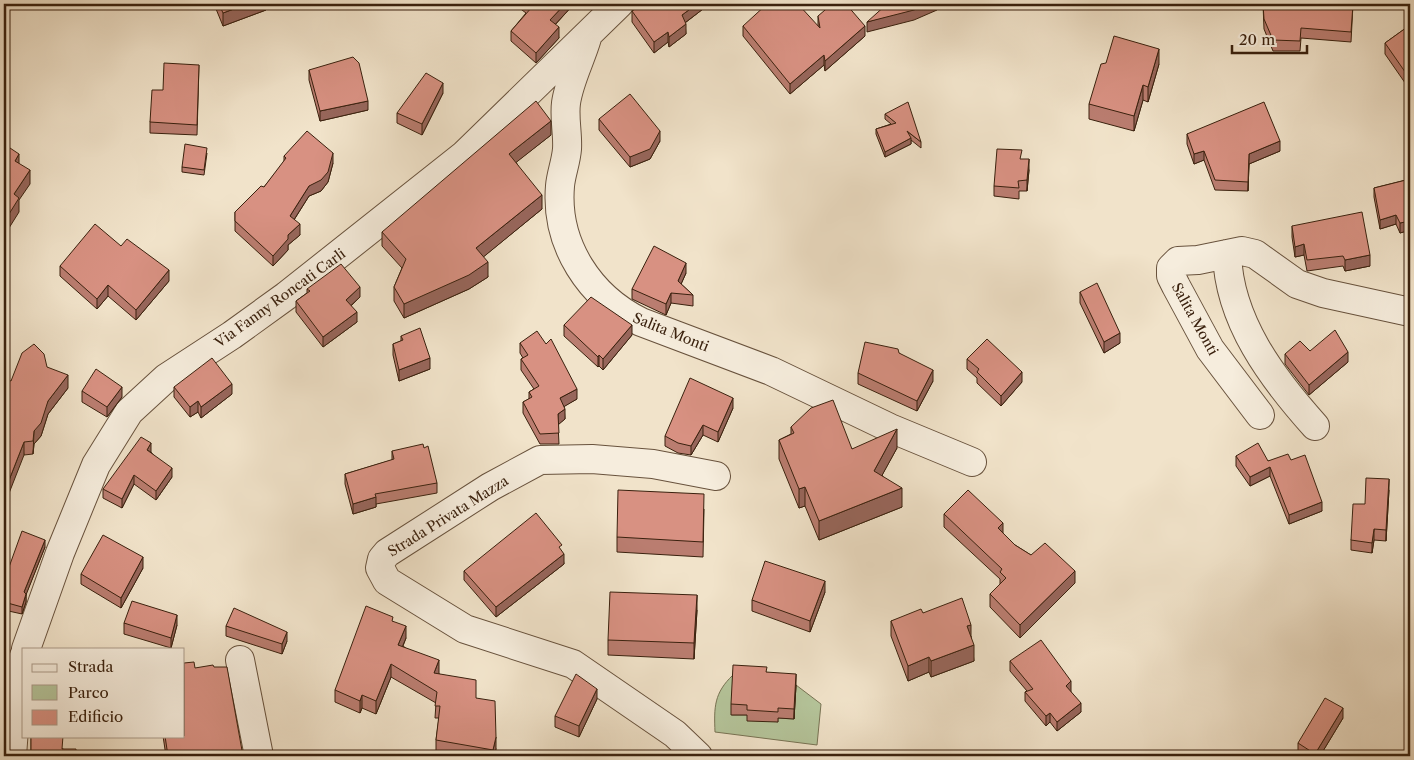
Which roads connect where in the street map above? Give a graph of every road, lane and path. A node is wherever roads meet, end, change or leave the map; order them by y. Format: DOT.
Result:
graph roads {
  1 [pos="619,4"];
  2 [pos="589,32"];
  3 [pos="1227,254"];
  4 [pos="1410,312"];
  5 [pos="1260,415"];
  6 [pos="1315,426"];
  7 [pos="972,462"];
  8 [pos="716,476"];
  9 [pos="26,648"];
  10 [pos="240,660"];
  11 [pos="22,662"];
  12 [pos="12,756"];
  13 [pos="259,756"];
  14 [pos="698,756"];
  1 -- 2 [label="street, Via Fanny Roncati Carli"];
  2 -- 7 [label="street, Salita Monti"];
  2 -- 9 [label="street, Via Fanny Roncati Carli"];
  3 -- 4 [label="street, Salita Monti"];
  3 -- 5 [label="street, Salita Monti"];
  3 -- 6 [label="street"];
  8 -- 14 [label="street, Strada Privata Mazza"];
  10 -- 13 [label="street"];
  11 -- 12 [label="street"];
}
